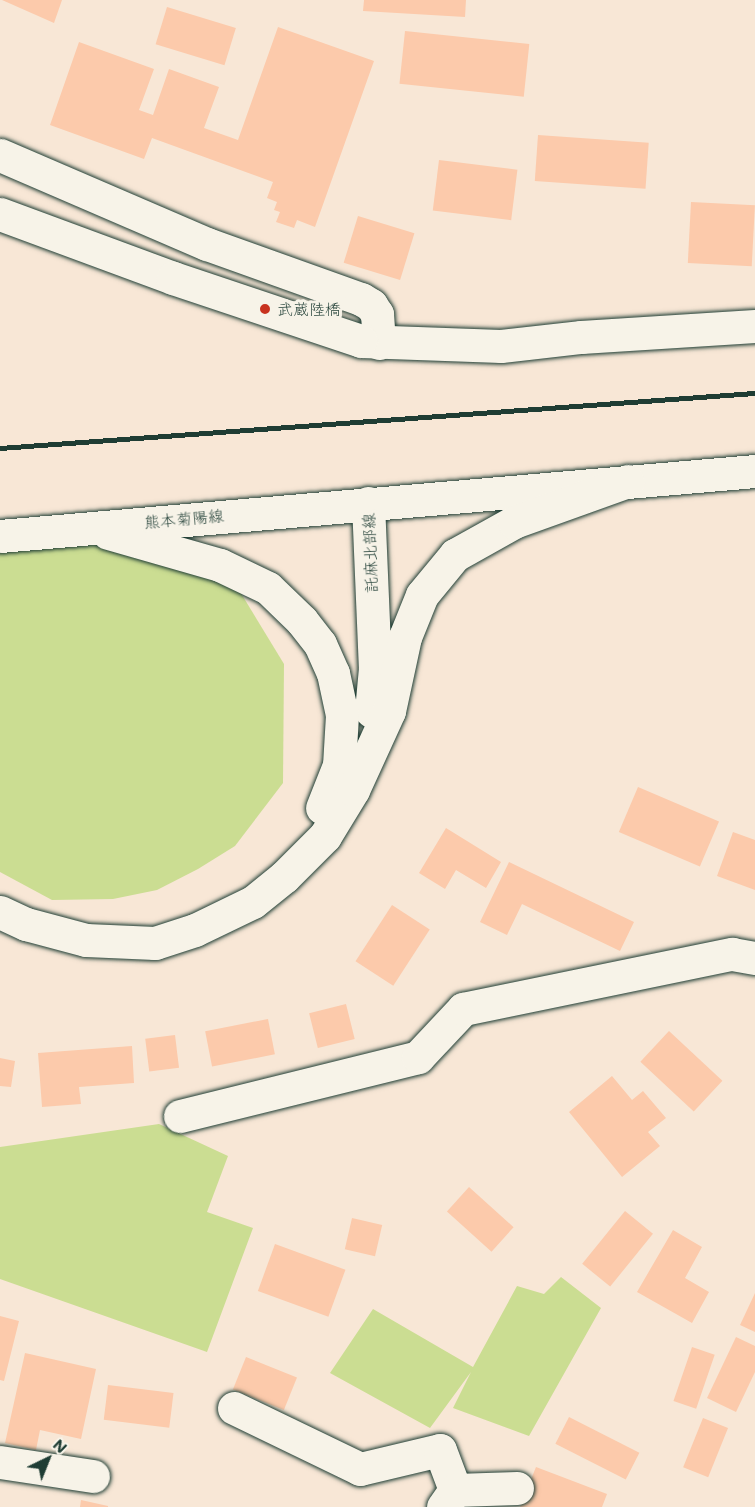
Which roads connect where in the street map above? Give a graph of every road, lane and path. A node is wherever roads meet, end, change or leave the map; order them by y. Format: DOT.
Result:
graph roads {
  1 [pos="0,155"];
  2 [pos="0,214"];
  3 [pos="755,326"];
  4 [pos="370,342"];
  5 [pos="755,471"];
  6 [pos="628,481"];
  7 [pos="368,503"];
  8 [pos="87,528"];
  9 [pos="0,536"];
  10 [pos="353,790"];
  11 [pos="284,877"];
  12 [pos="0,912"];
  13 [pos="755,958"];
  14 [pos="180,1116"];
  15 [pos="234,1408"];
  16 [pos="0,1462"];
  17 [pos="93,1476"];
  18 [pos="517,1488"];
  19 [pos="449,1498"];
  1 -- 4 [label="main road"];
  2 -- 4 [label="main road"];
  3 -- 4 [label="main road"];
  5 -- 6 [label="main road, 託麻北部線"];
  6 -- 7 [label="main road, 託麻北部線"];
  6 -- 10 [label="main road, 託麻北部線"];
  7 -- 8 [label="main road, 熊本菊陽線"];
  7 -- 10 [label="main road, 託麻北部線"];
  8 -- 9 [label="main road, 熊本菊陽線"];
  8 -- 11 [label="main road, 託麻北部線"];
  10 -- 11 [label="main road, 託麻北部線"];
  11 -- 12 [label="main road, 託麻北部線"];
  13 -- 14 [label="main road"];
  15 -- 19 [label="main road"];
  16 -- 17 [label="main road"];
  18 -- 19 [label="main road"];
}
